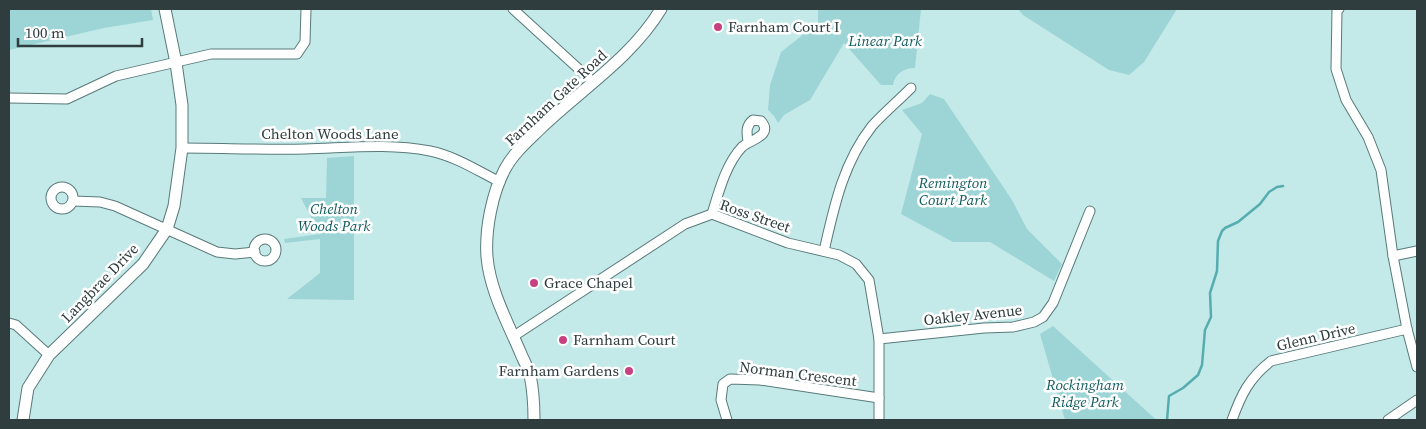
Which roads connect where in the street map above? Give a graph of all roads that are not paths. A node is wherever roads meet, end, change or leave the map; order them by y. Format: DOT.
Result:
graph roads {
  1 [pos="165,9"];
  2 [pos="306,9"];
  3 [pos="513,9"];
  4 [pos="661,9"];
  5 [pos="1338,9"];
  6 [pos="176,63"];
  7 [pos="593,82"];
  8 [pos="911,88"];
  9 [pos="9,98"];
  10 [pos="748,142"];
  11 [pos="182,148"];
  12 [pos="500,182"];
  13 [pos="73,201"];
  14 [pos="1090,211"];
  15 [pos="712,214"];
  16 [pos="167,230"];
  17 [pos="1417,251"];
  18 [pos="255,252"];
  19 [pos="824,252"];
  20 [pos="1393,256"];
  21 [pos="9,323"];
  22 [pos="1407,329"];
  23 [pos="514,336"];
  24 [pos="879,339"];
  25 [pos="49,355"];
  26 [pos="1417,367"];
  27 [pos="879,398"];
  28 [pos="1417,400"];
  29 [pos="23,420"];
  30 [pos="534,420"];
  31 [pos="728,420"];
  32 [pos="879,420"];
  33 [pos="1232,420"];
  34 [pos="1388,420"];
  1 -- 6 [label="street, Langbrae Drive"];
  2 -- 6 [label="street"];
  3 -- 7 [label="street"];
  4 -- 7 [label="street, Farnham Gate Road"];
  5 -- 20 [label="street"];
  6 -- 9 [label="street"];
  6 -- 11 [label="street, Langbrae Drive"];
  7 -- 12 [label="street, Farnham Gate Road"];
  8 -- 19 [label="street"];
  10 -- 15 [label="street"];
  11 -- 12 [label="street, Chelton Woods Lane"];
  11 -- 16 [label="street, Langbrae Drive"];
  12 -- 23 [label="street, Farnham Gate Road"];
  13 -- 16 [label="street"];
  14 -- 24 [label="street, Oakley Avenue"];
  15 -- 19 [label="street, Ross Street"];
  15 -- 23 [label="street, Ross Street"];
  16 -- 18 [label="street"];
  16 -- 25 [label="street, Langbrae Drive"];
  17 -- 20 [label="street"];
  19 -- 24 [label="street, Ross Street"];
  20 -- 22 [label="street"];
  21 -- 25 [label="street"];
  22 -- 26 [label="street"];
  22 -- 33 [label="street, Glenn Drive"];
  23 -- 30 [label="street, Farnham Gate Road"];
  24 -- 27 [label="street, Ross Street"];
  25 -- 29 [label="street, Langbrae Drive"];
  27 -- 31 [label="street, Norman Crescent"];
  27 -- 32 [label="street, Ross Street"];
  28 -- 34 [label="street"];
}
